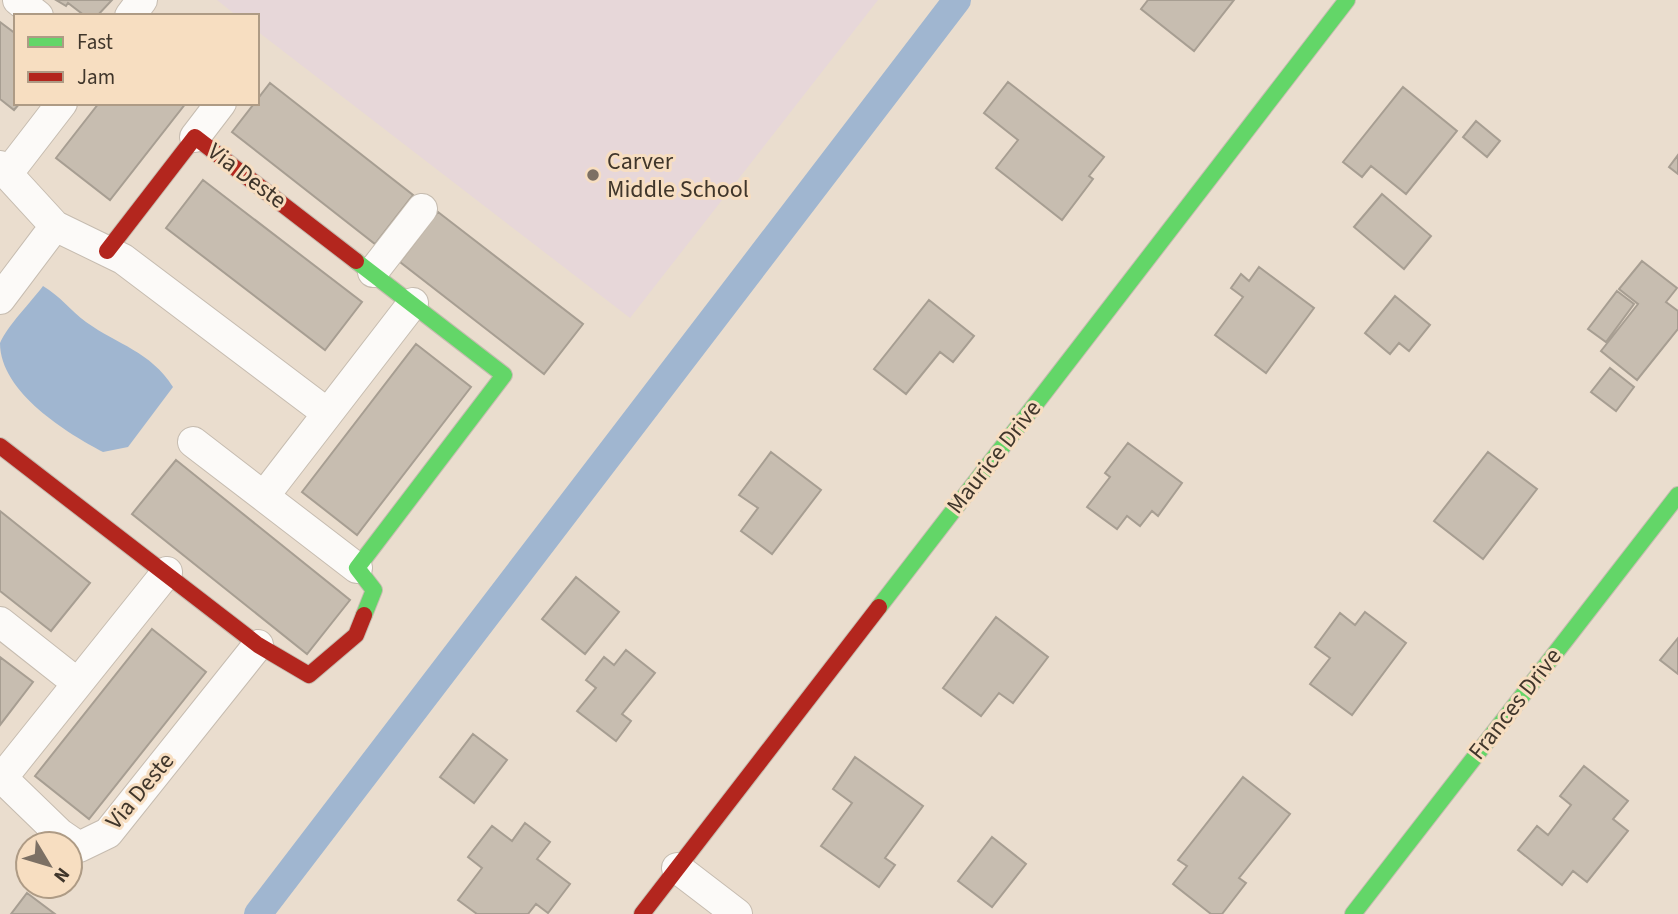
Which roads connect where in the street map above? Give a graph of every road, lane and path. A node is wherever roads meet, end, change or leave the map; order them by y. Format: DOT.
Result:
graph roads {
  1 [pos="18,0"];
  2 [pos="1347,0"];
  3 [pos="36,14"];
  4 [pos="60,105"];
  5 [pos="220,105"];
  6 [pos="195,137"];
  7 [pos="4,169"];
  8 [pos="422,209"];
  9 [pos="55,226"];
  10 [pos="107,251"];
  11 [pos="373,272"];
  12 [pos="0,299"];
  13 [pos="413,303"];
  14 [pos="327,413"];
  15 [pos="193,442"];
  16 [pos="0,446"];
  17 [pos="1678,495"];
  18 [pos="264,496"];
  19 [pos="357,568"];
  20 [pos="167,572"];
  21 [pos="0,622"];
  22 [pos="258,645"];
  23 [pos="76,682"];
  24 [pos="1,777"];
  25 [pos="677,868"];
  26 [pos="642,914"];
  27 [pos="737,914"];
  28 [pos="1353,914"];
  1 -- 3 [label="street"];
  2 -- 25 [label="street, Maurice Drive"];
  4 -- 7 [label="street"];
  5 -- 6 [label="street"];
  6 -- 10 [label="street, Via Deste"];
  6 -- 11 [label="street, Via Deste"];
  7 -- 9 [label="street"];
  8 -- 11 [label="street"];
  9 -- 10 [label="street"];
  9 -- 12 [label="street"];
  10 -- 14 [label="street"];
  11 -- 13 [label="street, Via Deste"];
  13 -- 14 [label="street"];
  13 -- 19 [label="street, Via Deste"];
  14 -- 18 [label="street"];
  15 -- 18 [label="street"];
  16 -- 20 [label="street"];
  17 -- 28 [label="street, Frances Drive"];
  18 -- 19 [label="street"];
  19 -- 22 [label="street"];
  20 -- 22 [label="street"];
  20 -- 23 [label="street, Via Deste"];
  21 -- 23 [label="street"];
  22 -- 24 [label="street, Via Deste"];
  23 -- 24 [label="street, Via Deste"];
  25 -- 26 [label="street, Maurice Drive"];
  25 -- 27 [label="street"];
}
